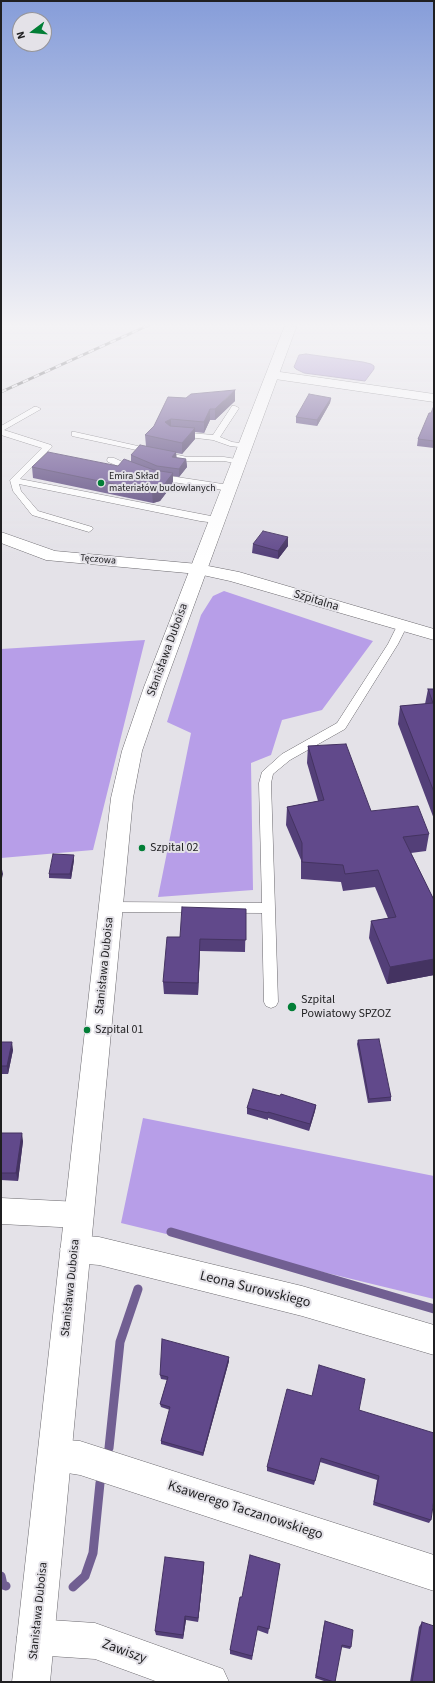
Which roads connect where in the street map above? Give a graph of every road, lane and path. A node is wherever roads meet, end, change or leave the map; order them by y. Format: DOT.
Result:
graph roads {
  1 [pos="262,404"];
  2 [pos="235,408"];
  3 [pos="37,410"];
  4 [pos="1,430"];
  5 [pos="171,433"];
  6 [pos="75,434"];
  7 [pos="215,438"];
  8 [pos="245,446"];
  9 [pos="111,460"];
  10 [pos="239,462"];
  11 [pos="14,480"];
  12 [pos="229,488"];
  13 [pos="216,520"];
  14 [pos="89,529"];
  15 [pos="1,537"];
  16 [pos="198,569"];
  17 [pos="402,626"];
  18 [pos="434,636"];
  19 [pos="112,907"];
  20 [pos="268,908"];
  21 [pos="271,1002"];
  22 [pos="1,1211"];
  23 [pos="79,1215"];
  24 [pos="75,1249"];
  25 [pos="434,1340"];
  26 [pos="55,1455"];
  27 [pos="434,1573"];
  28 [pos="36,1638"];
  29 [pos="31,1682"];
  30 [pos="210,1682"];
  1 -- 8 [label="street, Stanisława Duboisa"];
  2 -- 7 [label="lane"];
  3 -- 4 [label="lane"];
  4 -- 11 [label="lane"];
  5 -- 7 [label="lane"];
  6 -- 10 [label="lane"];
  7 -- 8 [label="lane"];
  8 -- 10 [label="street, Stanisława Duboisa"];
  9 -- 12 [label="lane"];
  10 -- 12 [label="street, Stanisława Duboisa"];
  11 -- 13 [label="lane"];
  11 -- 14 [label="lane"];
  12 -- 13 [label="street, Stanisława Duboisa"];
  13 -- 16 [label="street, Stanisława Duboisa"];
  15 -- 16 [label="street, Tęczowa"];
  16 -- 17 [label="street, Szpitalna"];
  16 -- 19 [label="street, Stanisława Duboisa"];
  17 -- 18 [label="street, Szpitalna"];
  17 -- 20 [label="lane"];
  19 -- 20 [label="lane"];
  19 -- 23 [label="street, Stanisława Duboisa"];
  20 -- 21 [label="lane"];
  22 -- 23 [label="street"];
  23 -- 24 [label="street, Stanisława Duboisa"];
  24 -- 25 [label="street, Leona Surowskiego"];
  24 -- 26 [label="street, Stanisława Duboisa"];
  26 -- 27 [label="street, Ksawerego Taczanowskiego"];
  26 -- 28 [label="street, Stanisława Duboisa"];
  28 -- 29 [label="street, Stanisława Duboisa"];
  28 -- 30 [label="street, Zawiszy"];
}
